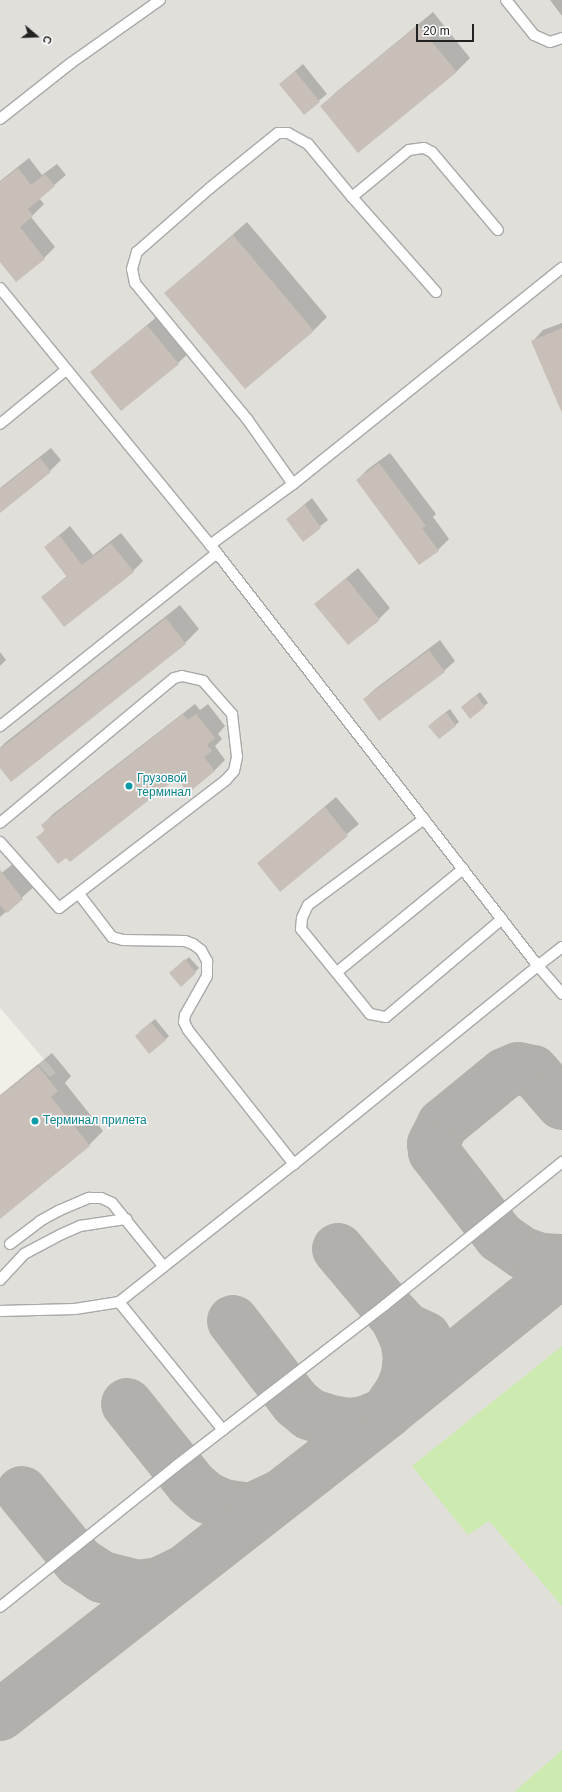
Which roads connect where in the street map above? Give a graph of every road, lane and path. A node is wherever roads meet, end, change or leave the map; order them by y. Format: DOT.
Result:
graph roads {
  1 [pos="160,0"];
  2 [pos="506,0"];
  3 [pos="562,38"];
  4 [pos="0,119"];
  5 [pos="352,197"];
  6 [pos="498,230"];
  7 [pos="562,268"];
  8 [pos="0,288"];
  9 [pos="436,292"];
  10 [pos="66,370"];
  11 [pos="0,424"];
  12 [pos="293,484"];
  13 [pos="214,549"];
  14 [pos="0,726"];
  15 [pos="424,819"];
  16 [pos="0,823"];
  17 [pos="0,842"];
  18 [pos="463,869"];
  19 [pos="79,894"];
  20 [pos="502,919"];
  21 [pos="562,947"];
  22 [pos="538,966"];
  23 [pos="337,972"];
  24 [pos="562,994"];
  25 [pos="562,1162"];
  26 [pos="294,1164"];
  27 [pos="126,1219"];
  28 [pos="10,1244"];
  29 [pos="164,1267"];
  30 [pos="0,1280"];
  31 [pos="119,1302"];
  32 [pos="0,1311"];
  33 [pos="223,1430"];
  34 [pos="0,1607"];
  1 -- 4 [label="lane"];
  2 -- 3 [label="lane"];
  5 -- 6 [label="lane"];
  5 -- 9 [label="lane"];
  5 -- 12 [label="lane"];
  7 -- 12 [label="lane"];
  8 -- 10 [label="lane"];
  10 -- 11 [label="lane"];
  10 -- 13 [label="lane"];
  12 -- 13 [label="lane"];
  13 -- 14 [label="lane"];
  13 -- 15 [label="lane"];
  15 -- 18 [label="lane"];
  15 -- 23 [label="lane"];
  16 -- 19 [label="lane"];
  17 -- 19 [label="lane"];
  18 -- 20 [label="lane"];
  18 -- 23 [label="lane"];
  19 -- 26 [label="lane"];
  20 -- 22 [label="lane"];
  20 -- 23 [label="lane"];
  21 -- 22 [label="lane"];
  22 -- 24 [label="lane"];
  22 -- 26 [label="lane"];
  25 -- 33 [label="lane"];
  26 -- 29 [label="lane"];
  27 -- 28 [label="lane"];
  27 -- 29 [label="lane"];
  27 -- 30 [label="lane"];
  29 -- 31 [label="lane"];
  31 -- 32 [label="lane"];
  31 -- 33 [label="lane"];
  33 -- 34 [label="lane"];
}
